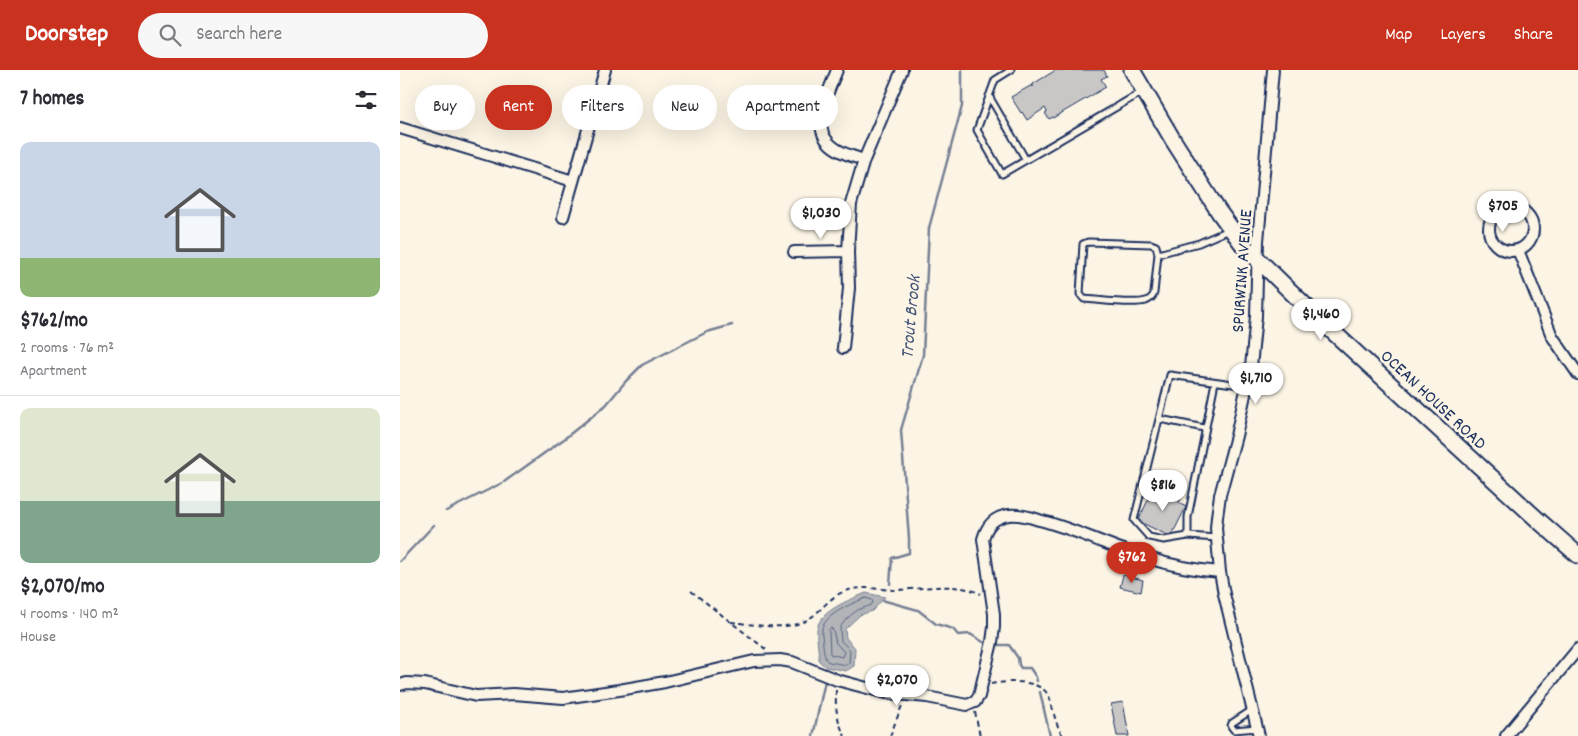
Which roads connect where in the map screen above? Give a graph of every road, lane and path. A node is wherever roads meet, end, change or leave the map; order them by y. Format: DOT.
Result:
graph roads {
  1 [pos="605,70"];
  2 [pos="836,70"];
  3 [pos="902,70"];
  4 [pos="1011,70"];
  5 [pos="1132,70"];
  6 [pos="1273,70"];
  7 [pos="1144,91"];
  8 [pos="989,96"];
  9 [pos="400,128"];
  10 [pos="864,160"];
  11 [pos="1026,160"];
  12 [pos="573,181"];
  13 [pos="563,217"];
  14 [pos="1231,229"];
  15 [pos="1518,250"];
  16 [pos="848,251"];
  17 [pos="794,252"];
  18 [pos="1158,254"];
  19 [pos="1258,259"];
  20 [pos="843,348"];
  21 [pos="1578,374"];
  22 [pos="1214,382"];
  23 [pos="1247,386"];
  24 [pos="1160,419"];
  25 [pos="1204,428"];
  26 [pos="1188,536"];
  27 [pos="1217,538"];
  28 [pos="1578,555"];
  29 [pos="1220,572"];
  30 [pos="691,591"];
  31 [pos="992,600"];
  32 [pos="731,622"];
  33 [pos="1578,649"];
  34 [pos="780,660"];
  35 [pos="837,680"];
  36 [pos="400,685"];
  37 [pos="981,686"];
  38 [pos="905,695"];
  39 [pos="975,702"];
  40 [pos="1252,710"];
  41 [pos="1258,732"];
  42 [pos="845,736"];
  43 [pos="890,736"];
  44 [pos="980,736"];
  45 [pos="1063,736"];
  46 [pos="1506,736"];
  1 -- 12 [label="street"];
  2 -- 10 [label="street"];
  3 -- 10 [label="street"];
  4 -- 8 [label="lane"];
  5 -- 7 [label="main road, OCEAN HOUSE ROAD"];
  6 -- 19 [label="street, SPURWINK AVENUE"];
  7 -- 11 [label="lane"];
  7 -- 14 [label="main road, OCEAN HOUSE ROAD"];
  8 -- 11 [label="lane"];
  8 -- 11 [label="lane"];
  9 -- 12 [label="street"];
  10 -- 16 [label="street"];
  12 -- 13 [label="street"];
  14 -- 18 [label="lane"];
  14 -- 19 [label="main road, OCEAN HOUSE ROAD"];
  15 -- 15 [label="street"];
  15 -- 21 [label="street"];
  16 -- 17 [label="street"];
  16 -- 20 [label="street"];
  18 -- 18 [label="lane"];
  19 -- 23 [label="street, SPURWINK AVENUE"];
  19 -- 28 [label="main road, OCEAN HOUSE ROAD"];
  22 -- 23 [label="lane"];
  22 -- 24 [label="lane"];
  22 -- 25 [label="lane"];
  23 -- 27 [label="street, SPURWINK AVENUE"];
  24 -- 25 [label="lane"];
  24 -- 26 [label="lane"];
  25 -- 26 [label="lane"];
  26 -- 27 [label="lane"];
  27 -- 29 [label="street, SPURWINK AVENUE"];
  29 -- 31 [label="street"];
  29 -- 40 [label="street, SPURWINK AVENUE"];
  30 -- 32 [label="path"];
  31 -- 32 [label="path"];
  31 -- 37 [label="street"];
  32 -- 34 [label="path"];
  33 -- 46 [label="street"];
  34 -- 35 [label="street"];
  34 -- 36 [label="street"];
  35 -- 38 [label="street"];
  35 -- 42 [label="path"];
  37 -- 39 [label="street"];
  37 -- 45 [label="path"];
  38 -- 39 [label="street"];
  38 -- 43 [label="path"];
  39 -- 44 [label="path"];
  40 -- 41 [label="street, SPURWINK AVENUE"];
  40 -- 41 [label="lane"];
}
